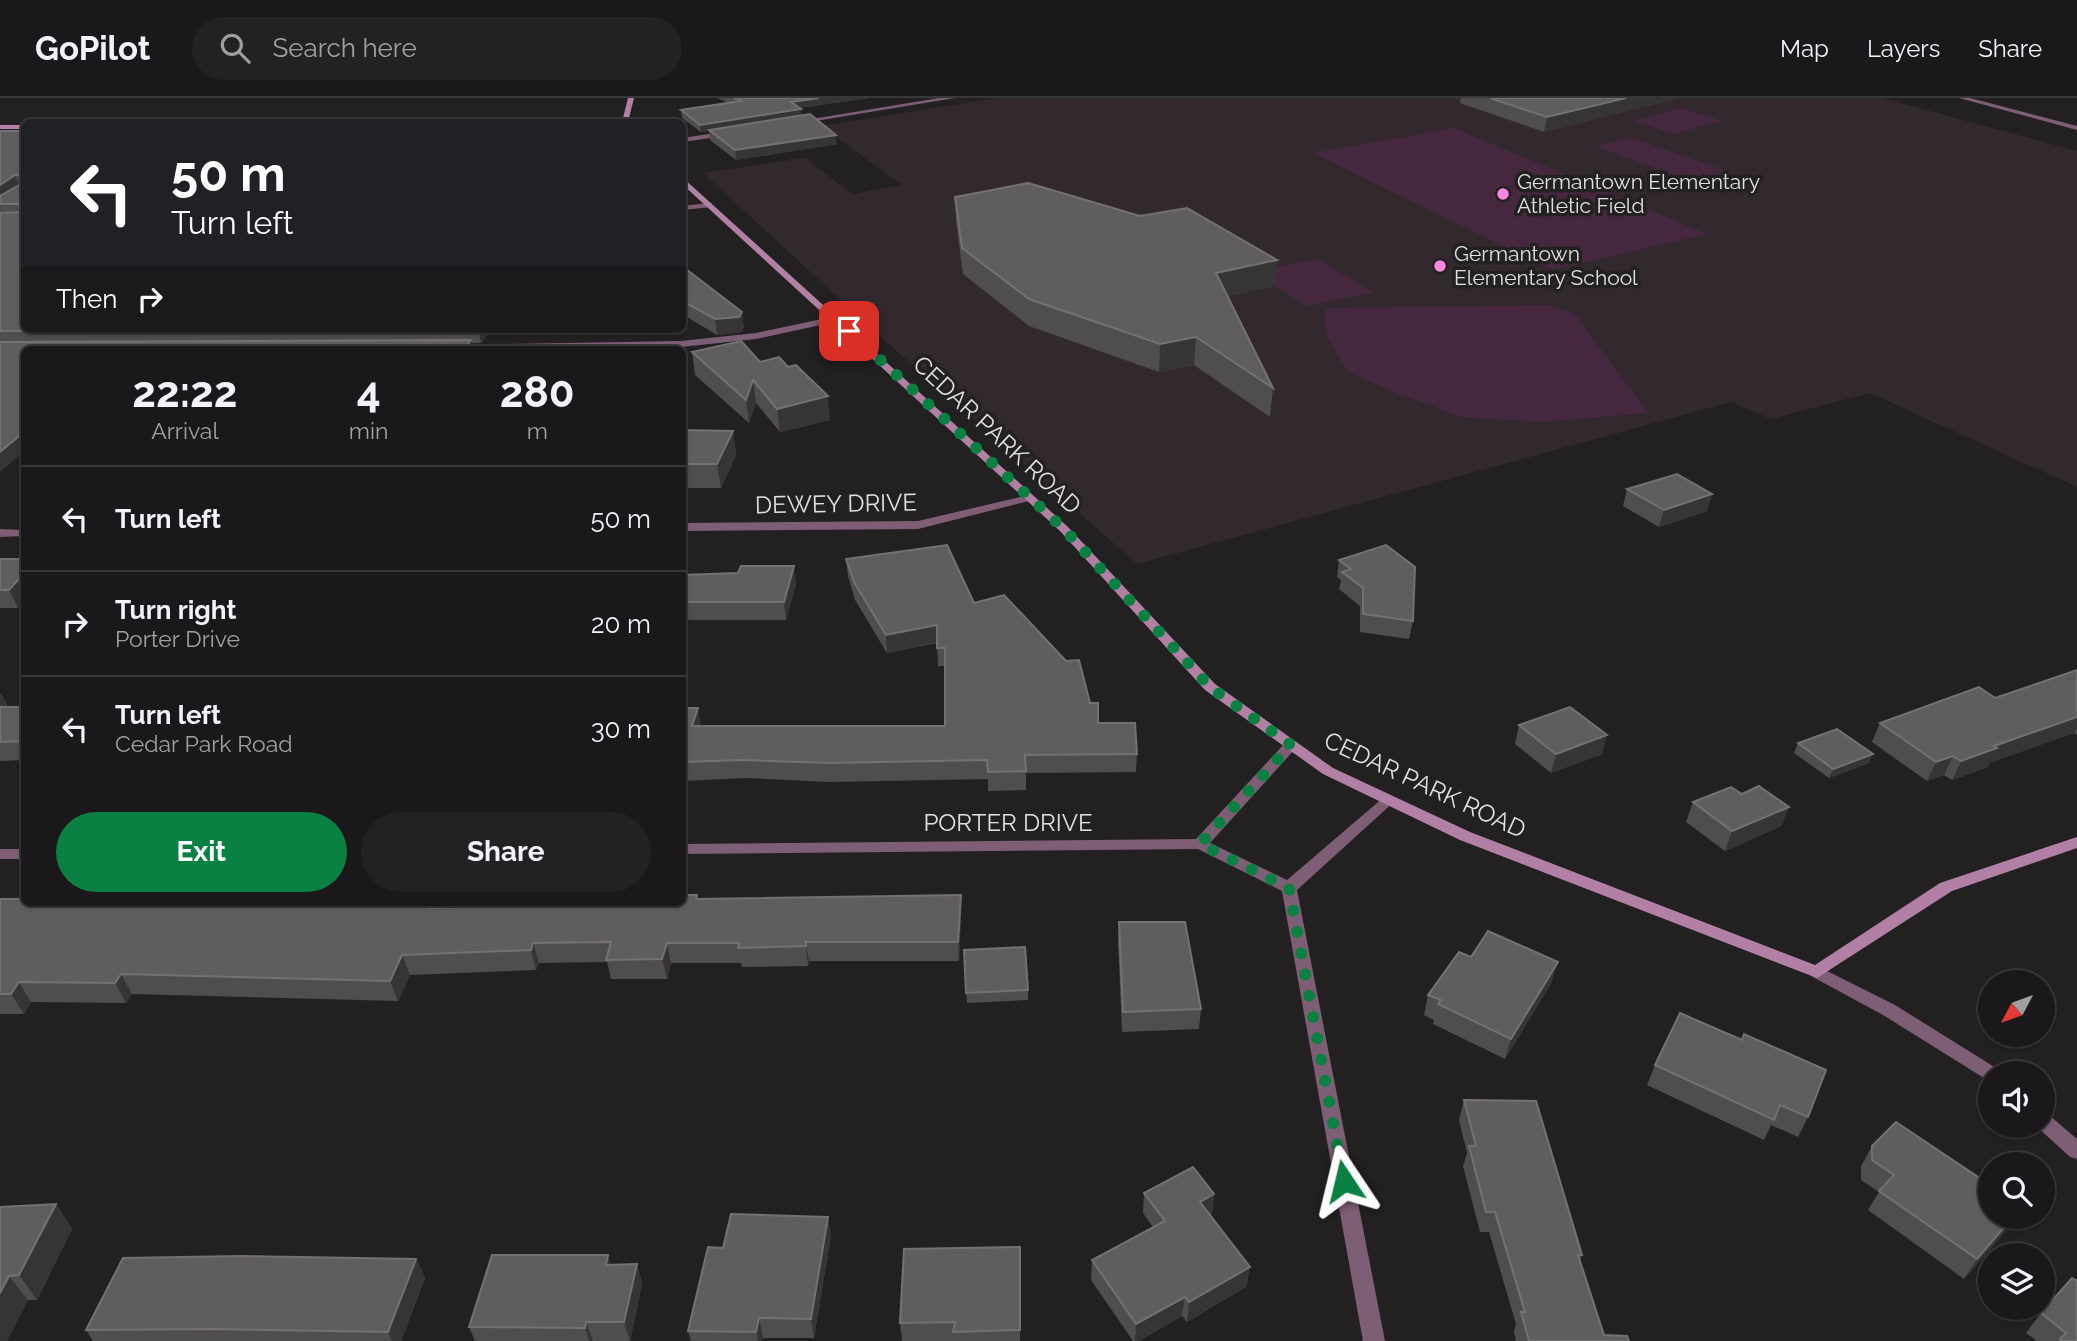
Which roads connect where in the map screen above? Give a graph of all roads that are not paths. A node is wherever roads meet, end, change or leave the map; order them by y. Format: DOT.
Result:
graph roads {
  1 [pos="631,98"];
  2 [pos="951,98"];
  3 [pos="1962,98"];
  4 [pos="626,119"];
  5 [pos="792,123"];
  6 [pos="0,127"];
  7 [pos="21,127"];
  8 [pos="2077,128"];
  9 [pos="737,132"];
  10 [pos="686,139"];
  11 [pos="686,183"];
  12 [pos="709,205"];
  13 [pos="686,208"];
  14 [pos="836,319"];
  15 [pos="560,346"];
  16 [pos="1030,498"];
  17 [pos="686,527"];
  18 [pos="0,533"];
  19 [pos="21,533"];
  20 [pos="1291,745"];
  21 [pos="1388,800"];
  22 [pos="2077,842"];
  23 [pos="1200,844"];
  24 [pos="686,849"];
  25 [pos="0,854"];
  26 [pos="21,854"];
  27 [pos="1289,888"];
  28 [pos="1816,972"];
  29 [pos="1978,1066"];
  30 [pos="2055,1131"];
  31 [pos="2077,1151"];
  32 [pos="1374,1341"];
  1 -- 4 [label="street"];
  2 -- 5 [label="street"];
  3 -- 8 [label="street"];
  6 -- 7 [label="street"];
  9 -- 10 [label="street"];
  11 -- 12 [label="street, CEDAR PARK ROAD"];
  12 -- 13 [label="street"];
  12 -- 14 [label="street, CEDAR PARK ROAD"];
  14 -- 15 [label="street"];
  14 -- 16 [label="street, CEDAR PARK ROAD"];
  16 -- 17 [label="street, DEWEY DRIVE"];
  16 -- 20 [label="street, CEDAR PARK ROAD"];
  18 -- 19 [label="street"];
  20 -- 21 [label="street, CEDAR PARK ROAD"];
  20 -- 23 [label="street"];
  21 -- 27 [label="street"];
  21 -- 28 [label="street, CEDAR PARK ROAD"];
  22 -- 28 [label="street"];
  23 -- 24 [label="street, PORTER DRIVE"];
  23 -- 27 [label="street"];
  25 -- 26 [label="street"];
  27 -- 32 [label="street"];
  28 -- 29 [label="street, CEDAR PARK ROAD"];
  30 -- 31 [label="street"];
}
